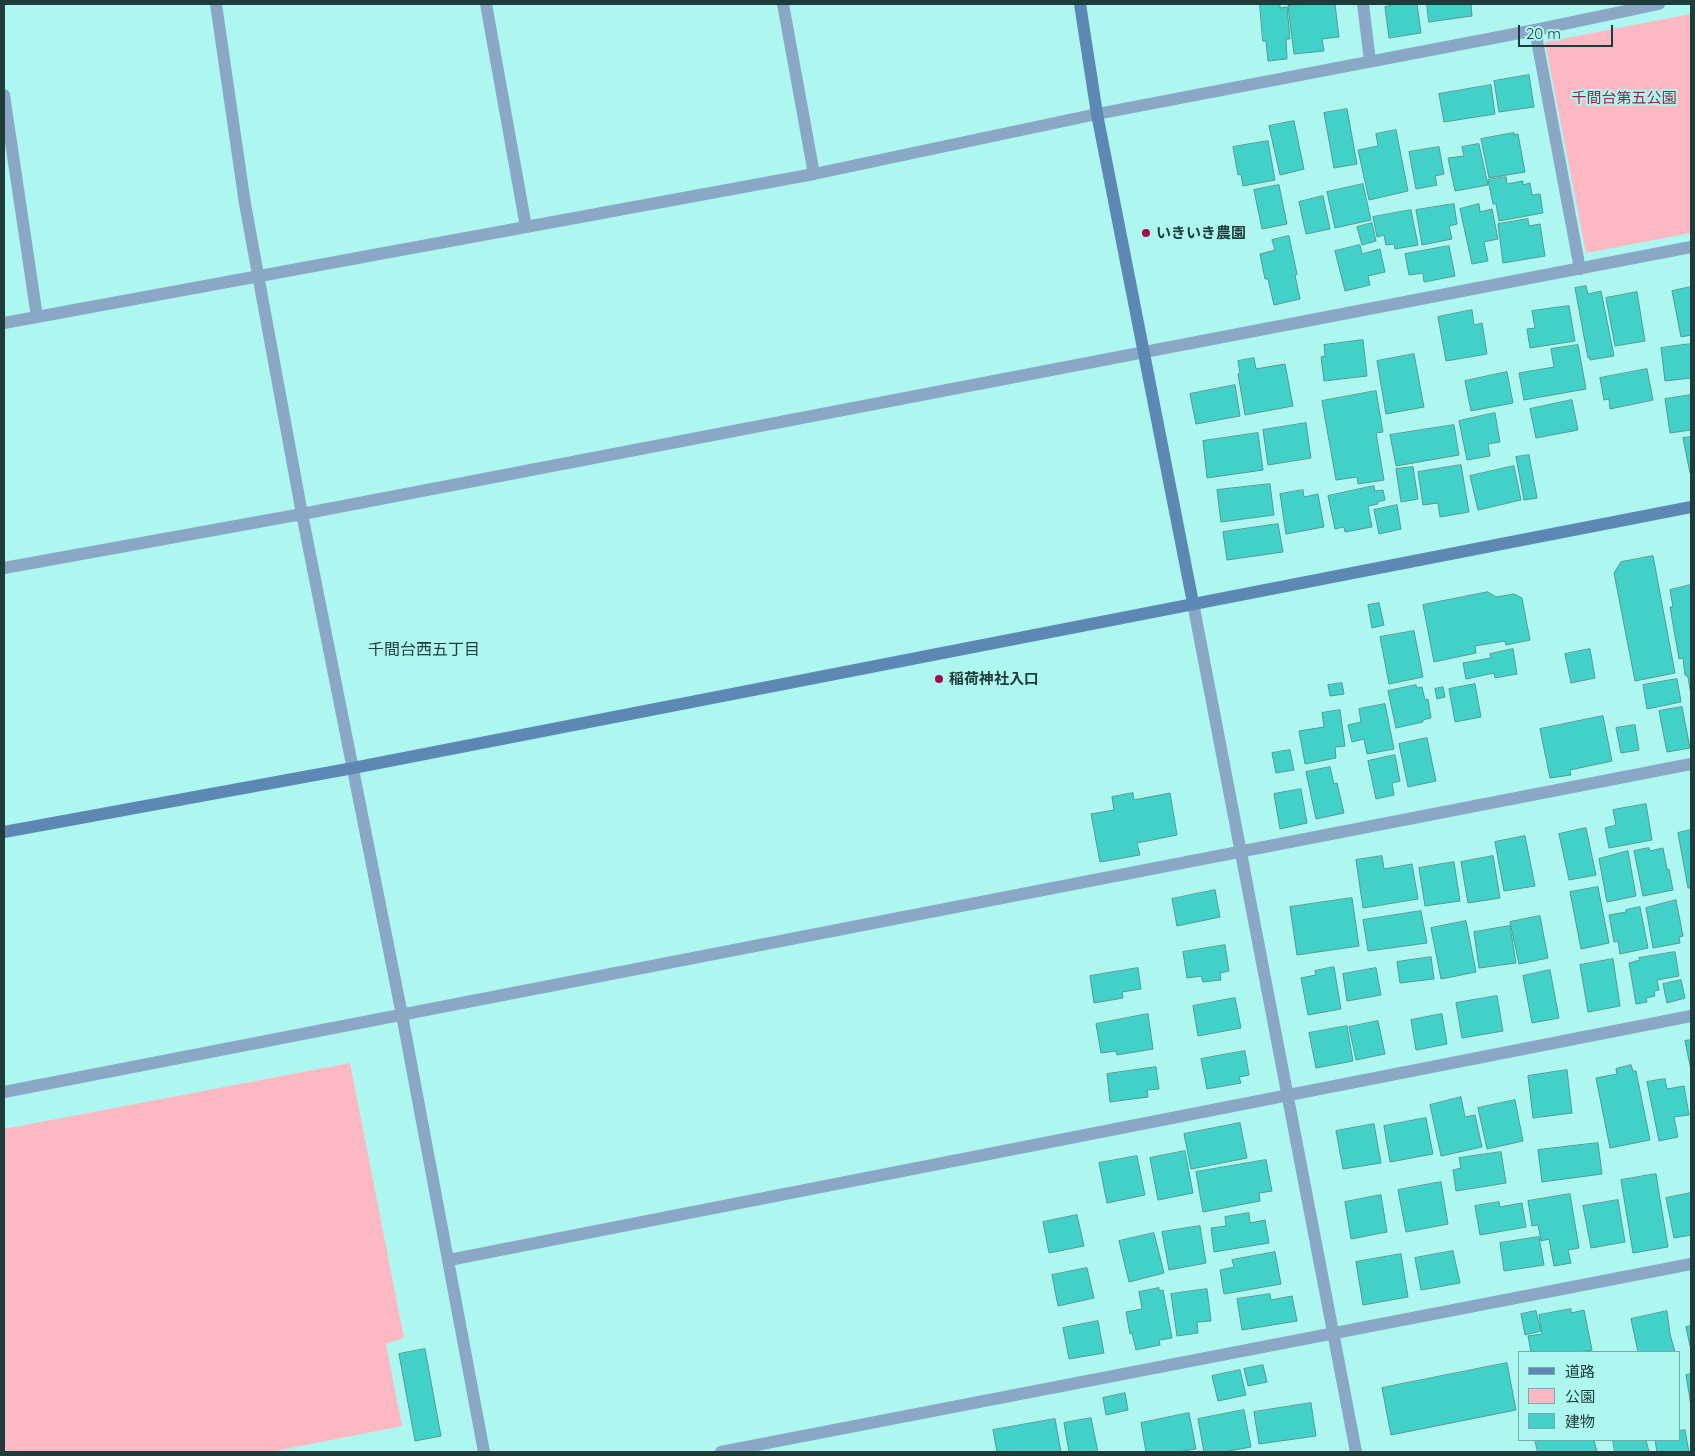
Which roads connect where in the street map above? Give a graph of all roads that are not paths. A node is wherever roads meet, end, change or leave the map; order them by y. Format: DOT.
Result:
graph roads {
  1 [pos="216,4"];
  2 [pos="486,4"];
  3 [pos="783,4"];
  4 [pos="1080,4"];
  5 [pos="1363,4"];
  6 [pos="1659,4"];
  7 [pos="1601,9"];
  8 [pos="1535,30"];
  9 [pos="1370,61"];
  10 [pos="4,95"];
  11 [pos="1097,114"];
  12 [pos="814,174"];
  13 [pos="526,227"];
  14 [pos="1691,247"];
  15 [pos="1580,269"];
  16 [pos="258,276"];
  17 [pos="37,317"];
  18 [pos="4,323"];
  19 [pos="1144,352"];
  20 [pos="1691,507"];
  21 [pos="302,514"];
  22 [pos="4,568"];
  23 [pos="1193,604"];
  24 [pos="1691,764"];
  25 [pos="353,768"];
  26 [pos="4,832"];
  27 [pos="1240,852"];
  28 [pos="402,1015"];
  29 [pos="1691,1016"];
  30 [pos="4,1092"];
  31 [pos="1287,1096"];
  32 [pos="449,1260"];
  33 [pos="1691,1264"];
  34 [pos="1334,1334"];
  35 [pos="484,1452"];
  36 [pos="721,1452"];
  37 [pos="1356,1452"];
  1 -- 16 [label="street"];
  2 -- 13 [label="street"];
  3 -- 12 [label="street"];
  4 -- 11 [label="street"];
  5 -- 9 [label="street"];
  6 -- 7 [label="street"];
  7 -- 8 [label="street"];
  8 -- 9 [label="street"];
  8 -- 15 [label="street"];
  9 -- 11 [label="street"];
  10 -- 17 [label="street"];
  11 -- 12 [label="street"];
  11 -- 19 [label="street"];
  12 -- 13 [label="street"];
  13 -- 16 [label="street"];
  14 -- 15 [label="street"];
  15 -- 19 [label="street"];
  16 -- 17 [label="street"];
  16 -- 21 [label="street"];
  17 -- 18 [label="street"];
  19 -- 21 [label="street"];
  19 -- 23 [label="street"];
  20 -- 23 [label="street"];
  21 -- 22 [label="street"];
  21 -- 25 [label="street"];
  23 -- 25 [label="street"];
  23 -- 27 [label="street"];
  24 -- 27 [label="street"];
  25 -- 26 [label="street"];
  25 -- 28 [label="street"];
  27 -- 28 [label="street"];
  27 -- 31 [label="street"];
  28 -- 30 [label="street"];
  28 -- 32 [label="street"];
  29 -- 31 [label="street"];
  31 -- 32 [label="street"];
  31 -- 34 [label="street"];
  32 -- 35 [label="street"];
  33 -- 34 [label="street"];
  34 -- 36 [label="street"];
  34 -- 37 [label="street"];
}
